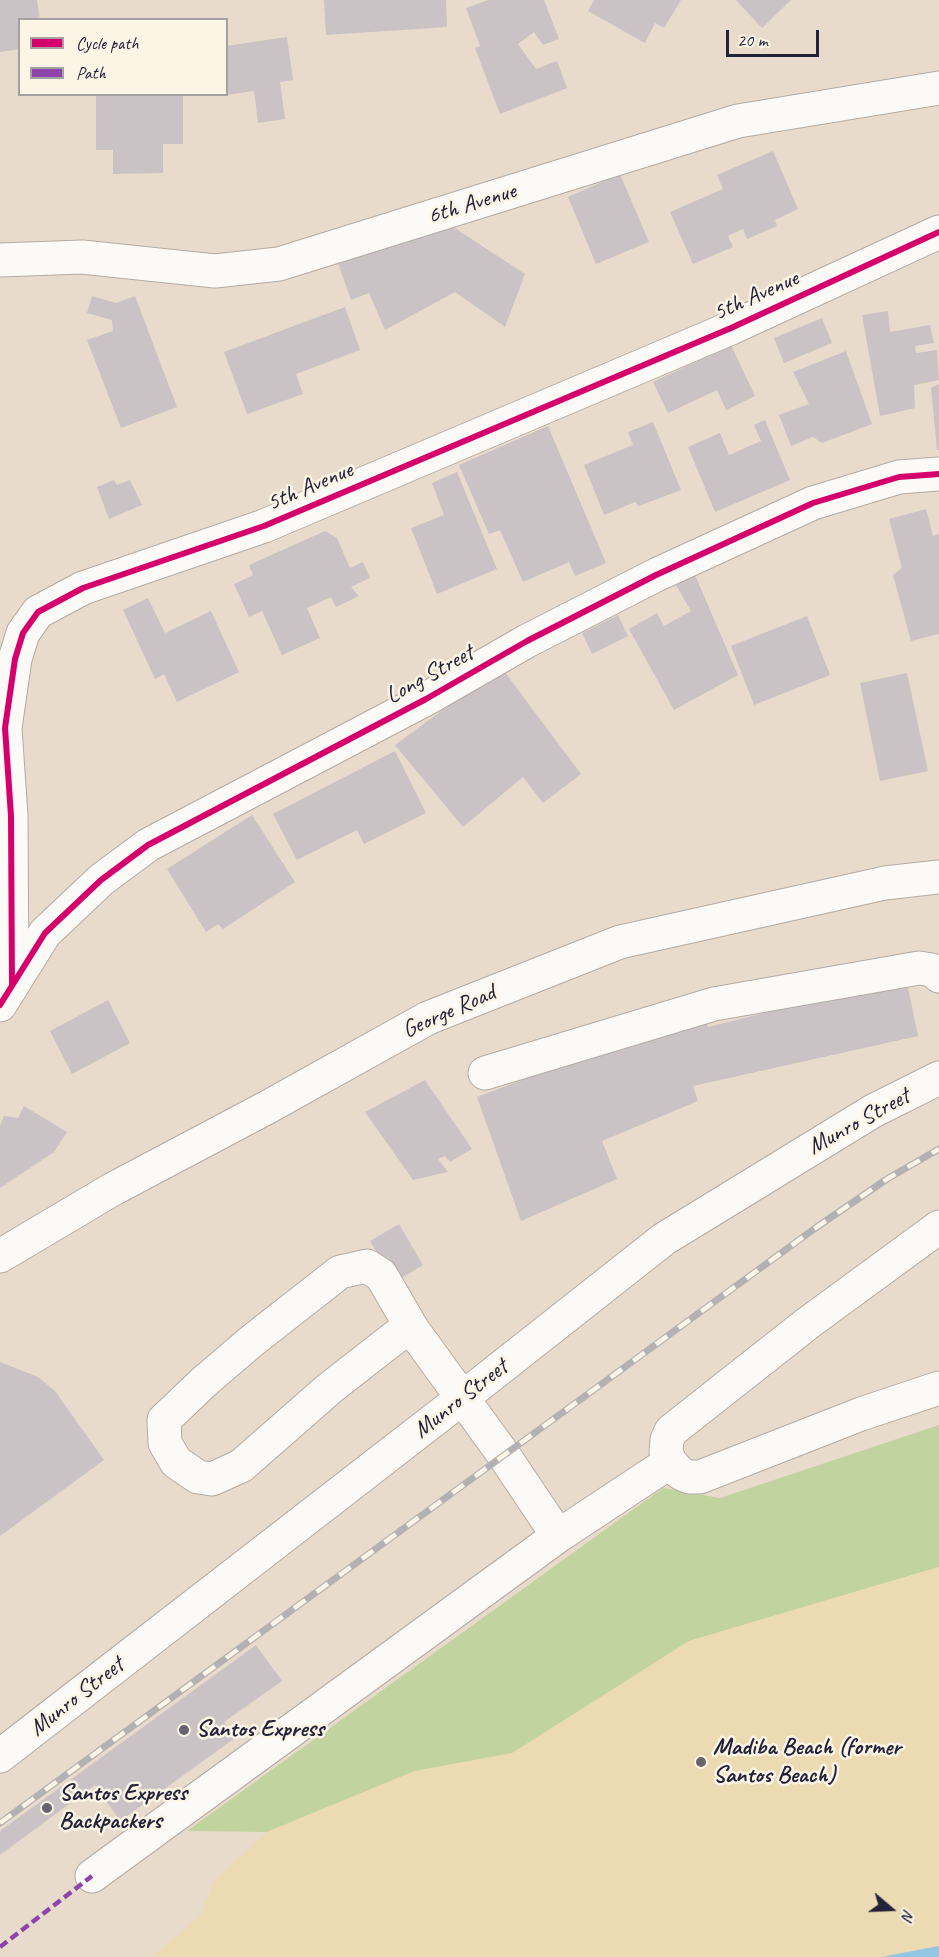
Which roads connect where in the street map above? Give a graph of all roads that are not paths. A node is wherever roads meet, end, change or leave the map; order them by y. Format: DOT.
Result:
graph roads {
  1 [pos="939,88"];
  2 [pos="939,232"];
  3 [pos="0,260"];
  4 [pos="939,474"];
  5 [pos="939,877"];
  6 [pos="939,976"];
  7 [pos="6,995"];
  8 [pos="485,1073"];
  9 [pos="939,1078"];
  10 [pos="939,1227"];
  11 [pos="0,1256"];
  12 [pos="413,1330"];
  13 [pos="939,1388"];
  14 [pos="461,1399"];
  15 [pos="670,1462"];
  16 [pos="558,1536"];
  17 [pos="2,1752"];
  18 [pos="92,1876"];
  1 -- 3 [label="street, 6th Avenue"];
  2 -- 7 [label="street, 5th Avenue"];
  4 -- 7 [label="street, Long Street"];
  5 -- 11 [label="street, George Road"];
  6 -- 8 [label="street"];
  9 -- 14 [label="street, Munro Street"];
  10 -- 15 [label="street"];
  12 -- 12 [label="street"];
  12 -- 14 [label="street"];
  13 -- 15 [label="street"];
  14 -- 16 [label="street"];
  14 -- 17 [label="street, Munro Street"];
  15 -- 16 [label="street"];
  16 -- 18 [label="street"];
}
